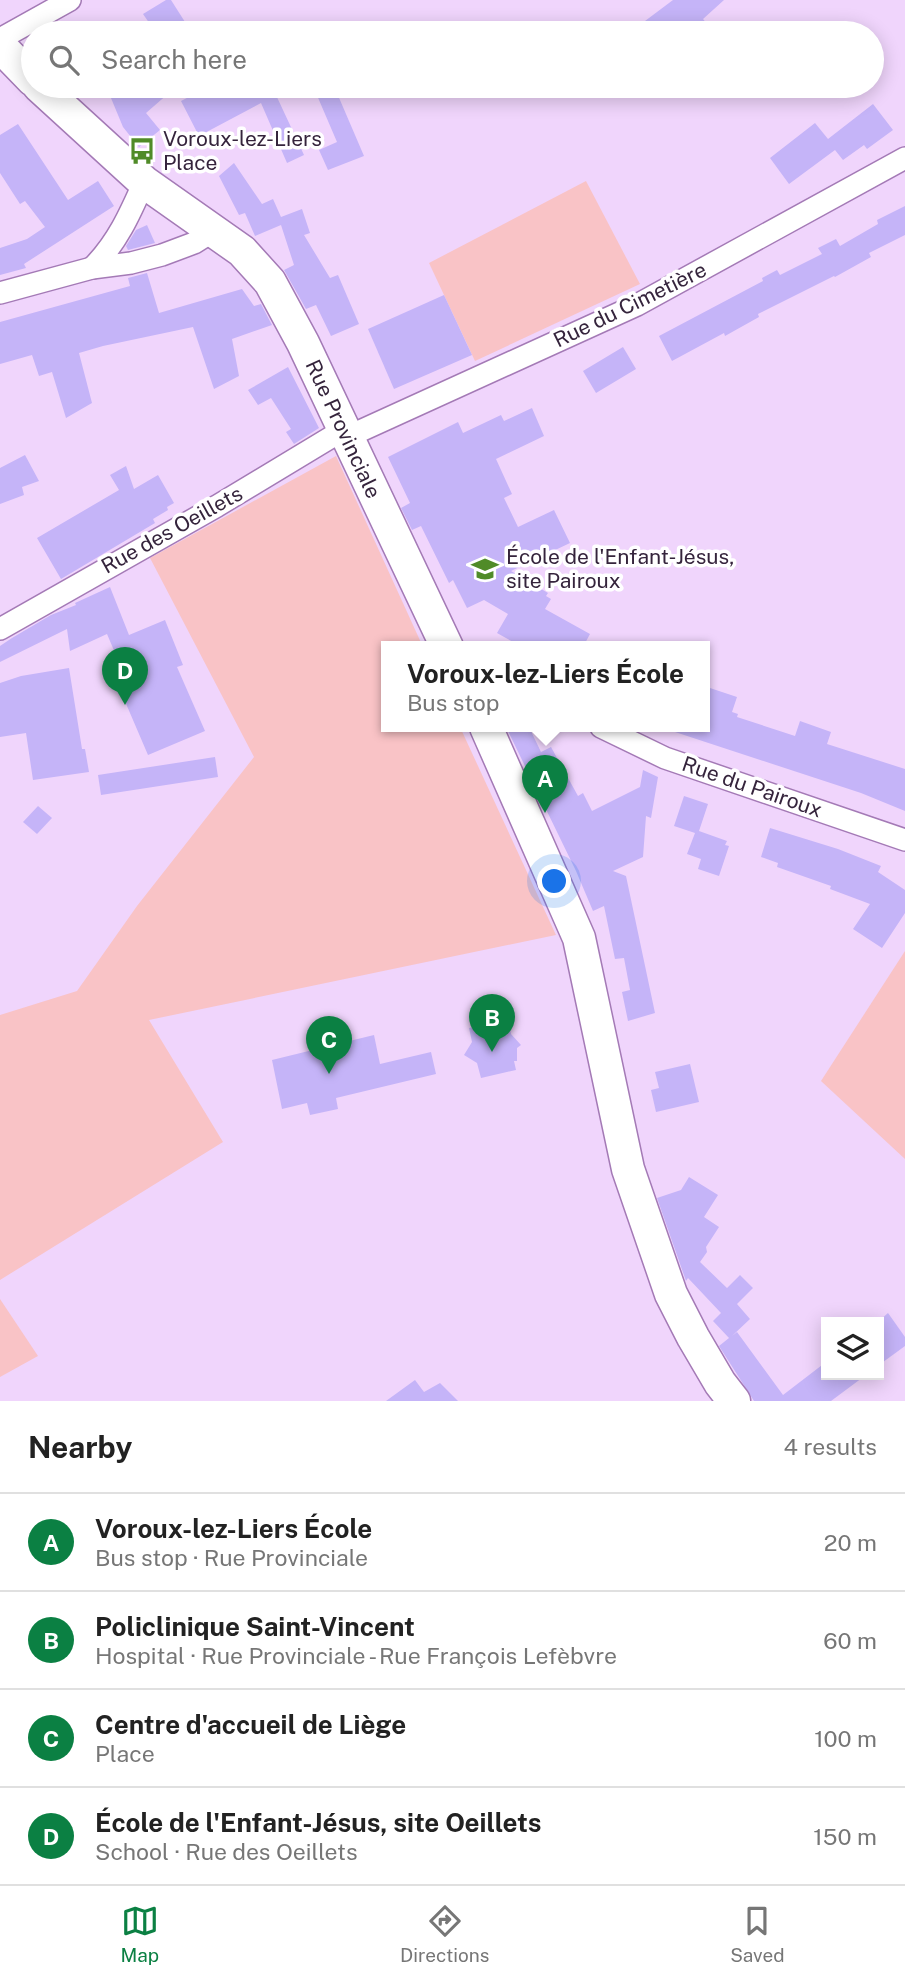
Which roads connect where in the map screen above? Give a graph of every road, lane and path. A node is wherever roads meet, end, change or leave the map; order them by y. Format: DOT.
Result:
graph roads {
  1 [pos="70,0"];
  2 [pos="32,21"];
  3 [pos="21,27"];
  4 [pos="0,39"];
  5 [pos="0,46"];
  6 [pos="21,68"];
  7 [pos="52,98"];
  8 [pos="905,158"];
  9 [pos="144,181"];
  10 [pos="213,231"];
  11 [pos="92,268"];
  12 [pos="0,293"];
  13 [pos="345,433"];
  14 [pos="0,629"];
  15 [pos="444,641"];
  16 [pos="488,732"];
  17 [pos="611,732"];
  18 [pos="905,839"];
  19 [pos="734,1401"];
  1 -- 2 [label="street"];
  3 -- 4 [label="street"];
  5 -- 6 [label="main road"];
  7 -- 9 [label="main road"];
  8 -- 13 [label="street, Rue du Cimetière"];
  9 -- 10 [label="main road, Rue Provinciale"];
  9 -- 11 [label="street"];
  10 -- 11 [label="street"];
  10 -- 13 [label="main road, Rue Provinciale"];
  11 -- 12 [label="street"];
  13 -- 14 [label="street, Rue des Oeillets"];
  13 -- 15 [label="main road, Rue Provinciale"];
  16 -- 19 [label="main road"];
  17 -- 18 [label="street, Rue du Pairoux"];
}
